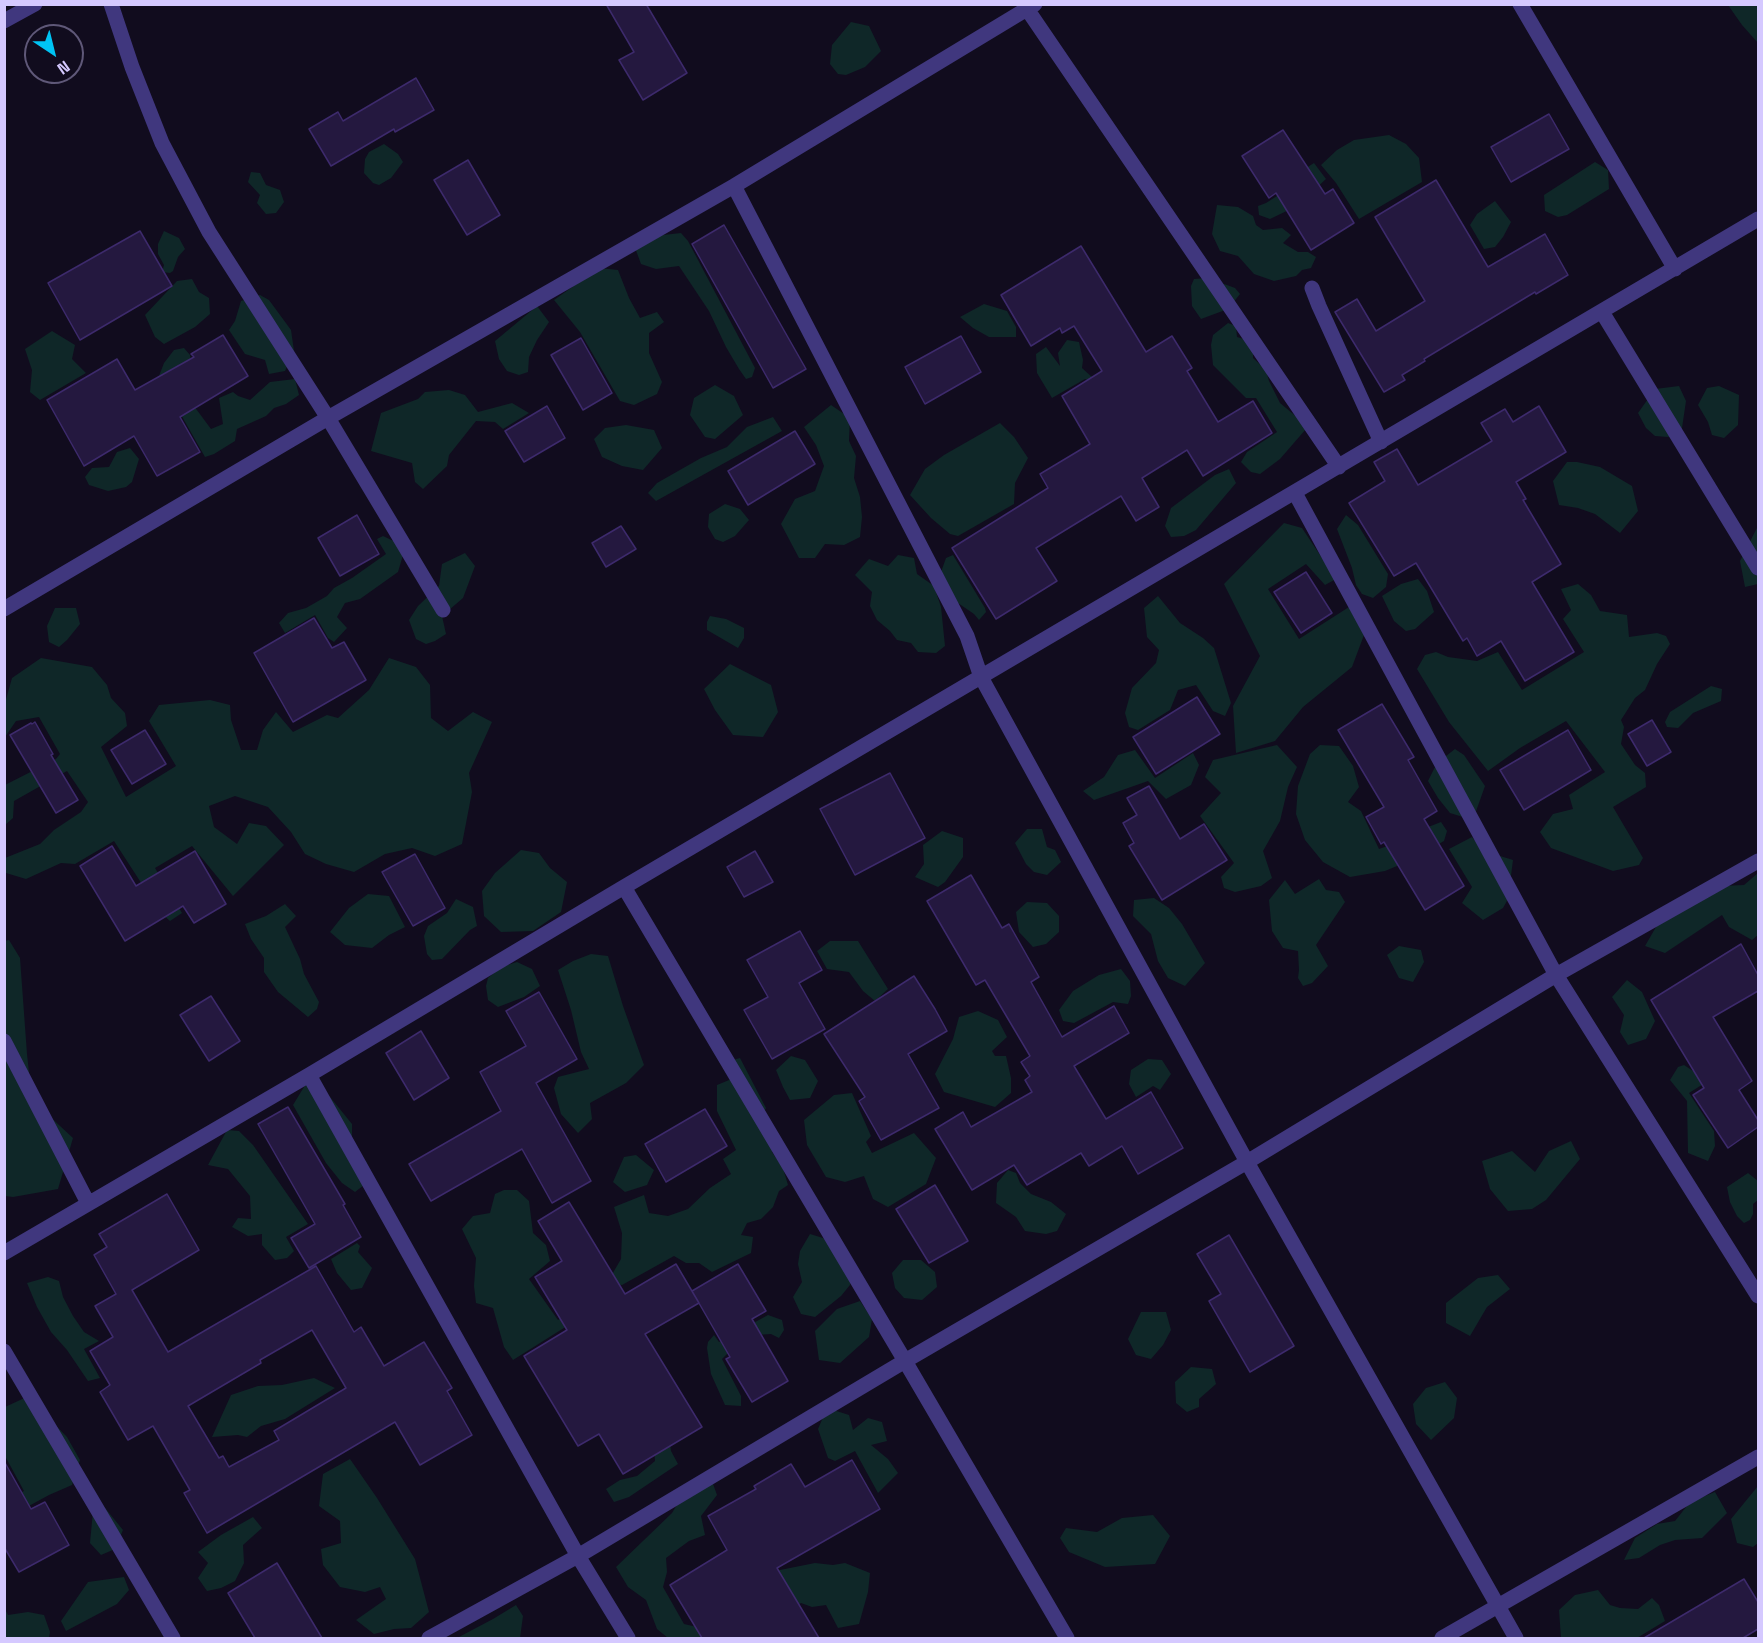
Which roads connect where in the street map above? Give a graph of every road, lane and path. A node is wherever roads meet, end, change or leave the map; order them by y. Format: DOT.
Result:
graph roads {
  1 [pos="35,4"];
  2 [pos="111,4"];
  3 [pos="1520,4"];
  4 [pos="1031,7"];
  5 [pos="4,21"];
  6 [pos="734,186"];
  7 [pos="1758,219"];
  8 [pos="1674,269"];
  9 [pos="1312,288"];
  10 [pos="1602,312"];
  11 [pos="328,418"];
  12 [pos="1381,442"];
  13 [pos="1339,467"];
  14 [pos="1295,493"];
  15 [pos="1758,568"];
  16 [pos="4,609"];
  17 [pos="443,610"];
  18 [pos="981,677"];
  19 [pos="1758,861"];
  20 [pos="624,887"];
  21 [pos="1556,975"];
  22 [pos="4,1041"];
  23 [pos="309,1075"];
  24 [pos="1248,1162"];
  25 [pos="88,1203"];
  26 [pos="4,1253"];
  27 [pos="1758,1296"];
  28 [pos="4,1351"];
  29 [pos="905,1361"];
  30 [pos="1758,1457"];
  31 [pos="579,1556"];
  32 [pos="1497,1606"];
  33 [pos="173,1638"];
  34 [pos="429,1638"];
  35 [pos="628,1638"];
  36 [pos="1067,1638"];
  37 [pos="1442,1638"];
  38 [pos="1516,1638"];
  1 -- 5 [label="street"];
  2 -- 11 [label="street"];
  3 -- 8 [label="street"];
  4 -- 6 [label="street"];
  4 -- 13 [label="street"];
  6 -- 11 [label="street"];
  6 -- 18 [label="street"];
  7 -- 8 [label="street"];
  8 -- 10 [label="street"];
  9 -- 12 [label="street"];
  10 -- 12 [label="street"];
  10 -- 15 [label="street"];
  11 -- 16 [label="street"];
  11 -- 17 [label="street"];
  12 -- 13 [label="street"];
  13 -- 14 [label="street"];
  14 -- 18 [label="street"];
  14 -- 21 [label="street"];
  18 -- 20 [label="street"];
  18 -- 24 [label="street"];
  19 -- 21 [label="street"];
  20 -- 23 [label="street"];
  20 -- 29 [label="street"];
  21 -- 24 [label="street"];
  21 -- 27 [label="street"];
  22 -- 25 [label="street"];
  23 -- 25 [label="street"];
  23 -- 31 [label="street"];
  24 -- 29 [label="street"];
  24 -- 32 [label="street"];
  25 -- 26 [label="street"];
  28 -- 33 [label="street"];
  29 -- 31 [label="street"];
  29 -- 36 [label="street"];
  30 -- 32 [label="street"];
  31 -- 34 [label="street"];
  31 -- 35 [label="street"];
  32 -- 37 [label="street"];
  32 -- 38 [label="street"];
}
